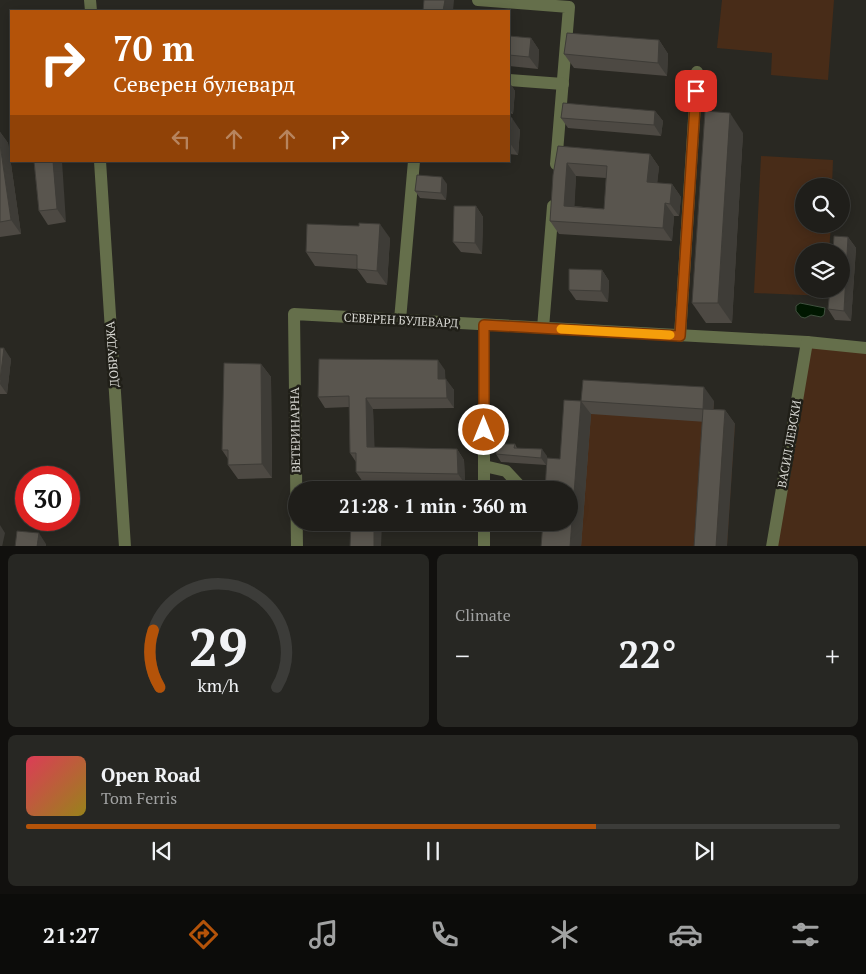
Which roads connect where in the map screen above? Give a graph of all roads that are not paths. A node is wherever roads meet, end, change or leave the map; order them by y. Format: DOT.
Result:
graph roads {
  1 [pos="478,0"];
  2 [pos="697,72"];
  3 [pos="510,80"];
  4 [pos="563,84"];
  5 [pos="100,162"];
  6 [pos="414,162"];
  7 [pos="556,172"];
  8 [pos="554,192"];
  9 [pos="294,314"];
  10 [pos="400,320"];
  11 [pos="484,325"];
  12 [pos="543,328"];
  13 [pos="680,336"];
  14 [pos="866,338"];
  15 [pos="807,342"];
  16 [pos="866,348"];
  17 [pos="484,466"];
  18 [pos="484,481"];
  19 [pos="515,481"];
  20 [pos="484,531"];
  21 [pos="125,546"];
  22 [pos="296,546"];
  23 [pos="484,546"];
  24 [pos="772,546"];
  1 -- 4 [label="street"];
  2 -- 13 [label="street"];
  3 -- 4 [label="street"];
  4 -- 7 [label="street"];
  5 -- 21 [label="street, ДОБРУДЖА"];
  6 -- 10 [label="street"];
  8 -- 12 [label="street"];
  9 -- 10 [label="street, СЕВЕРЕН БУЛЕВАРД"];
  9 -- 22 [label="street, ВЕТЕРИНАРНА"];
  10 -- 11 [label="street, СЕВЕРЕН БУЛЕВАРД"];
  11 -- 12 [label="street, СЕВЕРЕН БУЛЕВАРД"];
  11 -- 17 [label="street"];
  12 -- 13 [label="street, СЕВЕРЕН БУЛЕВАРД"];
  13 -- 15 [label="street, СЕВЕРЕН БУЛЕВАРД"];
  14 -- 16 [label="street"];
  15 -- 16 [label="street, СЕВЕРЕН БУЛЕВАРД"];
  15 -- 24 [label="street, ВАСИЛ ЛЕВСКИ"];
  17 -- 18 [label="street"];
  17 -- 19 [label="street"];
  20 -- 23 [label="street"];
}
